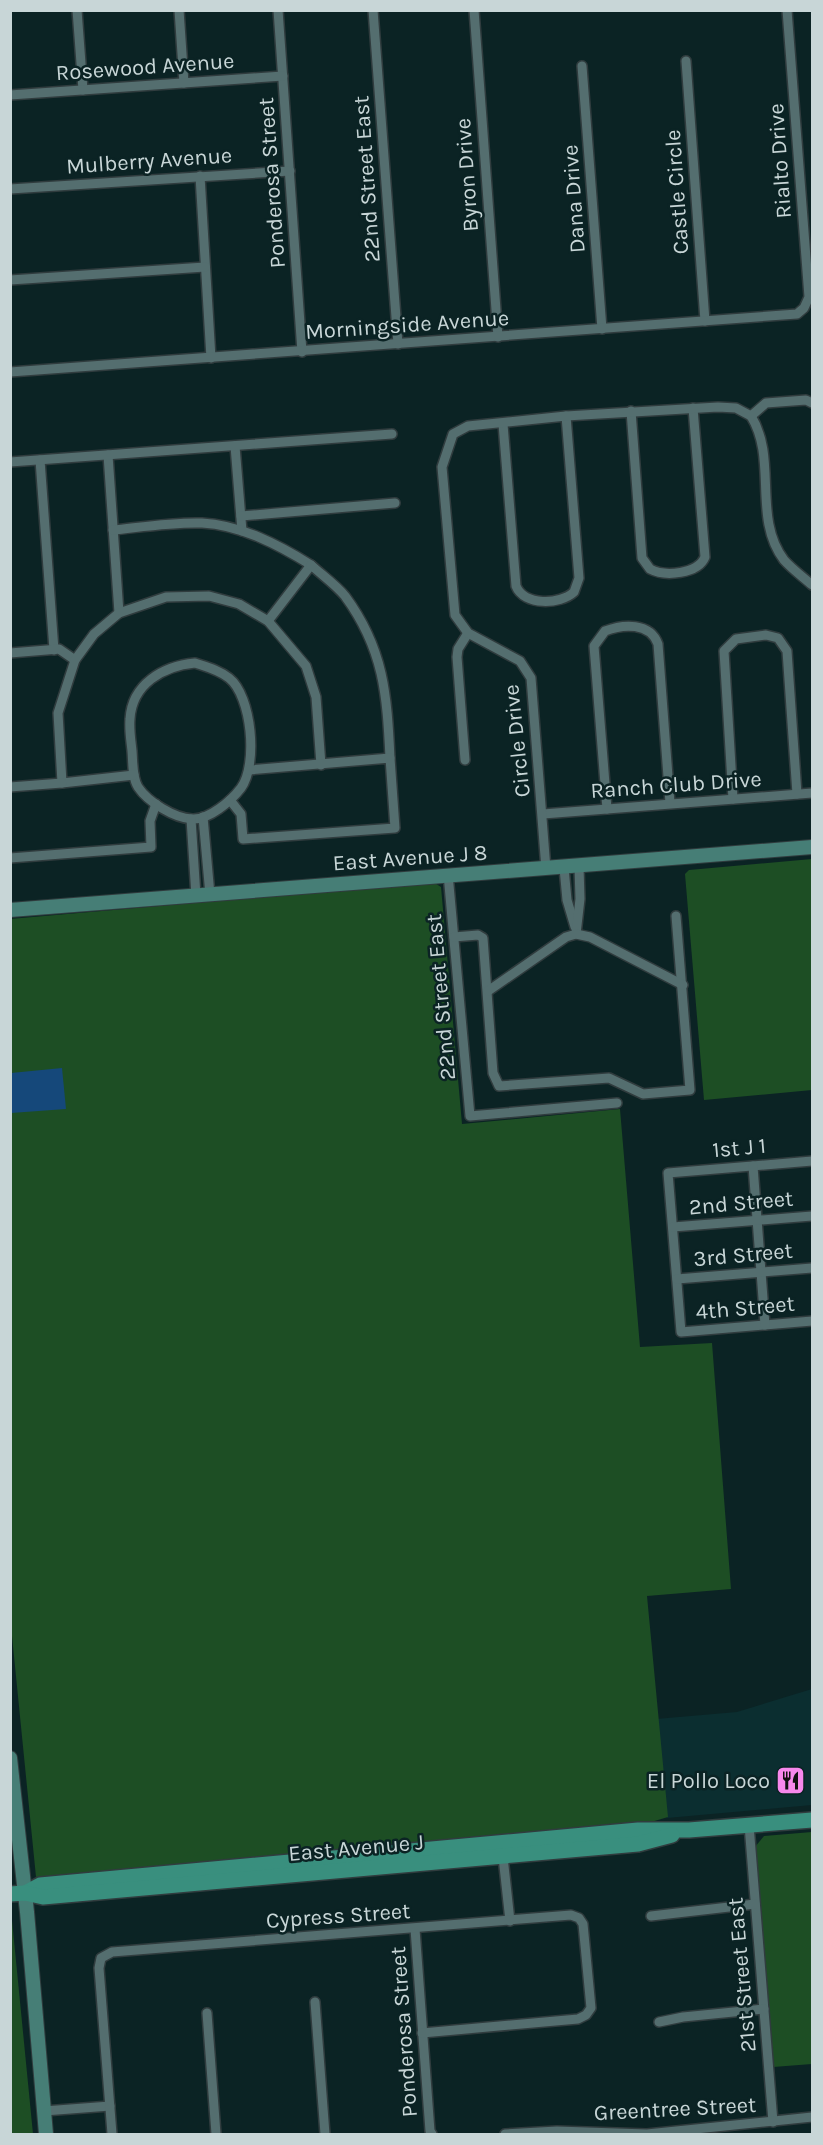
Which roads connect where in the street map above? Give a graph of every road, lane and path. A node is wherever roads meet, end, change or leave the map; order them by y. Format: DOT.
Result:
graph roads {
  1 [pos="77,10"];
  2 [pos="178,10"];
  3 [pos="278,10"];
  4 [pos="373,10"];
  5 [pos="474,10"];
  6 [pos="787,10"];
  7 [pos="686,61"];
  8 [pos="582,66"];
  9 [pos="283,76"];
  10 [pos="184,83"];
  11 [pos="83,90"];
  12 [pos="10,95"];
  13 [pos="290,171"];
  14 [pos="200,176"];
  15 [pos="10,189"];
  16 [pos="802,208"];
  17 [pos="813,208"];
  18 [pos="205,267"];
  19 [pos="10,280"];
  20 [pos="804,308"];
  21 [pos="705,321"];
  22 [pos="602,329"];
  23 [pos="498,337"];
  24 [pos="398,344"];
  25 [pos="303,352"];
  26 [pos="211,358"];
  27 [pos="10,372"];
  28 [pos="813,403"];
  29 [pos="693,408"];
  30 [pos="631,411"];
  31 [pos="566,416"];
  32 [pos="751,416"];
  33 [pos="503,424"];
  34 [pos="392,434"];
  35 [pos="235,446"];
  36 [pos="108,455"];
  37 [pos="40,460"];
  38 [pos="10,462"];
  39 [pos="394,503"];
  40 [pos="241,516"];
  41 [pos="113,530"];
  42 [pos="242,531"];
  43 [pos="311,565"];
  44 [pos="810,578"];
  45 [pos="120,613"];
  46 [pos="268,621"];
  47 [pos="468,633"];
  48 [pos="54,650"];
  49 [pos="10,653"];
  50 [pos="75,660"];
  51 [pos="390,758"];
  52 [pos="465,760"];
  53 [pos="321,765"];
  54 [pos="249,770"];
  55 [pos="134,775"];
  56 [pos="62,783"];
  57 [pos="10,787"];
  58 [pos="813,793"];
  59 [pos="797,794"];
  60 [pos="733,799"];
  61 [pos="230,800"];
  62 [pos="156,804"];
  63 [pos="670,804"];
  64 [pos="607,808"];
  65 [pos="543,814"];
  66 [pos="203,817"];
  67 [pos="191,819"];
  68 [pos="813,847"];
  69 [pos="10,858"];
  70 [pos="579,867"];
  71 [pos="564,868"];
  72 [pos="546,869"];
  73 [pos="448,874"];
  74 [pos="203,895"];
  75 [pos="10,910"];
  76 [pos="676,916"];
  77 [pos="576,934"];
  78 [pos="454,937"];
  79 [pos="683,986"];
  80 [pos="488,991"];
  81 [pos="617,1103"];
  82 [pos="813,1161"];
  83 [pos="753,1166"];
  84 [pos="813,1216"];
  85 [pos="757,1220"];
  86 [pos="673,1227"];
  87 [pos="813,1268"];
  88 [pos="760,1272"];
  89 [pos="677,1279"];
  90 [pos="813,1321"];
  91 [pos="765,1325"];
  92 [pos="10,1758"];
  93 [pos="813,1820"];
  94 [pos="749,1826"];
  95 [pos="689,1830"];
  96 [pos="503,1857"];
  97 [pos="18,1893"];
  98 [pos="755,1904"];
  99 [pos="651,1916"];
  100 [pos="510,1921"];
  101 [pos="415,1929"];
  102 [pos="315,2002"];
  103 [pos="764,2009"];
  104 [pos="207,2013"];
  105 [pos="659,2022"];
  106 [pos="422,2033"];
  107 [pos="110,2106"];
  108 [pos="44,2111"];
  109 [pos="813,2118"];
  110 [pos="773,2122"];
  111 [pos="698,2132"];
  112 [pos="431,2133"];
  113 [pos="46,2134"];
  114 [pos="112,2134"];
  115 [pos="216,2134"];
  116 [pos="325,2134"];
  117 [pos="505,2134"];
  118 [pos="602,2134"];
  1 -- 11 [label="street"];
  2 -- 10 [label="street"];
  3 -- 9 [label="street, Ponderosa Street"];
  4 -- 24 [label="street, 22nd Street East"];
  5 -- 23 [label="street, Byron Drive"];
  6 -- 16 [label="street, Rialto Drive"];
  7 -- 21 [label="street, Castle Circle"];
  8 -- 22 [label="street, Dana Drive"];
  9 -- 10 [label="street, Rosewood Avenue"];
  9 -- 13 [label="street, Ponderosa Street"];
  10 -- 11 [label="street, Rosewood Avenue"];
  11 -- 12 [label="street, Rosewood Avenue"];
  13 -- 14 [label="street, Mulberry Avenue"];
  13 -- 25 [label="street, Ponderosa Street"];
  14 -- 15 [label="street, Mulberry Avenue"];
  14 -- 18 [label="street"];
  16 -- 17 [label="street"];
  16 -- 20 [label="street, Rialto Drive"];
  18 -- 19 [label="street"];
  18 -- 26 [label="street"];
  20 -- 21 [label="street, Morningside Avenue"];
  21 -- 22 [label="street, Morningside Avenue"];
  22 -- 23 [label="street, Morningside Avenue"];
  23 -- 24 [label="street, Morningside Avenue"];
  24 -- 25 [label="street, Morningside Avenue"];
  25 -- 26 [label="street, Morningside Avenue"];
  26 -- 27 [label="street, Morningside Avenue"];
  28 -- 32 [label="street"];
  29 -- 30 [label="street"];
  29 -- 30 [label="street"];
  29 -- 32 [label="street"];
  30 -- 31 [label="street"];
  31 -- 33 [label="street"];
  31 -- 33 [label="street"];
  32 -- 44 [label="street"];
  33 -- 47 [label="street"];
  34 -- 35 [label="street"];
  35 -- 36 [label="street"];
  35 -- 40 [label="street"];
  36 -- 37 [label="street"];
  36 -- 41 [label="street"];
  37 -- 38 [label="street"];
  37 -- 48 [label="street"];
  39 -- 40 [label="street"];
  40 -- 42 [label="street"];
  41 -- 42 [label="street"];
  41 -- 45 [label="street"];
  42 -- 43 [label="street"];
  43 -- 46 [label="street"];
  43 -- 51 [label="street"];
  45 -- 46 [label="street"];
  45 -- 50 [label="street"];
  46 -- 53 [label="street"];
  47 -- 52 [label="street"];
  47 -- 65 [label="street, Circle Drive"];
  48 -- 49 [label="street"];
  48 -- 50 [label="street"];
  50 -- 56 [label="street"];
  51 -- 53 [label="street"];
  51 -- 61 [label="street"];
  53 -- 54 [label="street"];
  54 -- 55 [label="street"];
  54 -- 61 [label="street"];
  55 -- 56 [label="street"];
  55 -- 62 [label="street"];
  56 -- 57 [label="street"];
  58 -- 59 [label="street, Ranch Club Drive"];
  59 -- 60 [label="street, Ranch Club Drive"];
  59 -- 60 [label="street"];
  60 -- 63 [label="street, Ranch Club Drive"];
  61 -- 66 [label="street"];
  62 -- 67 [label="street"];
  62 -- 69 [label="street"];
  63 -- 64 [label="street, Ranch Club Drive"];
  63 -- 64 [label="street"];
  64 -- 65 [label="street, Ranch Club Drive"];
  65 -- 72 [label="street, Circle Drive"];
  66 -- 67 [label="street"];
  66 -- 74 [label="street"];
  67 -- 74 [label="street"];
  68 -- 70 [label="street, East Avenue J 8"];
  70 -- 71 [label="street, East Avenue J 8"];
  70 -- 77 [label="street"];
  71 -- 72 [label="street, East Avenue J 8"];
  71 -- 77 [label="street"];
  72 -- 73 [label="street, East Avenue J 8"];
  73 -- 74 [label="street, East Avenue J 8"];
  73 -- 78 [label="street, 22nd Street East"];
  74 -- 75 [label="street, East Avenue J 8"];
  76 -- 79 [label="street"];
  77 -- 79 [label="street"];
  77 -- 80 [label="street"];
  78 -- 80 [label="street"];
  78 -- 81 [label="street, 22nd Street East"];
  79 -- 80 [label="street"];
  82 -- 83 [label="street, 1st J 1"];
  83 -- 85 [label="street"];
  83 -- 86 [label="street, 1st J 1"];
  84 -- 85 [label="street, 2nd Street"];
  85 -- 86 [label="street, 2nd Street"];
  85 -- 88 [label="street"];
  86 -- 89 [label="street"];
  87 -- 88 [label="street, 3rd Street"];
  88 -- 89 [label="street, 3rd Street"];
  88 -- 91 [label="street"];
  89 -- 91 [label="street, 4th Street"];
  90 -- 91 [label="street, 4th Street"];
  92 -- 97 [label="street"];
  93 -- 94 [label="main road, East Avenue J"];
  94 -- 95 [label="main road, East Avenue J"];
  94 -- 98 [label="street, 21st Street East"];
  95 -- 96 [label="main road, East Avenue J"];
  95 -- 97 [label="main road, East Avenue J"];
  96 -- 97 [label="main road, East Avenue J"];
  96 -- 100 [label="street"];
  97 -- 108 [label="street"];
  98 -- 99 [label="street"];
  98 -- 103 [label="street, 21st Street East"];
  100 -- 101 [label="street, Cypress Street"];
  100 -- 106 [label="street, Cypress Street"];
  101 -- 106 [label="street, Ponderosa Street"];
  101 -- 107 [label="street, Cypress Street"];
  102 -- 116 [label="street"];
  103 -- 105 [label="street"];
  103 -- 110 [label="street, 21st Street East"];
  104 -- 115 [label="street"];
  106 -- 112 [label="street, Ponderosa Street"];
  107 -- 108 [label="street"];
  107 -- 114 [label="street"];
  108 -- 113 [label="street"];
  109 -- 110 [label="street, Greentree Street"];
  110 -- 111 [label="street, Greentree Street"];
  111 -- 118 [label="street, Greentree Street"];
  117 -- 118 [label="street, Greentree Street"];
}
